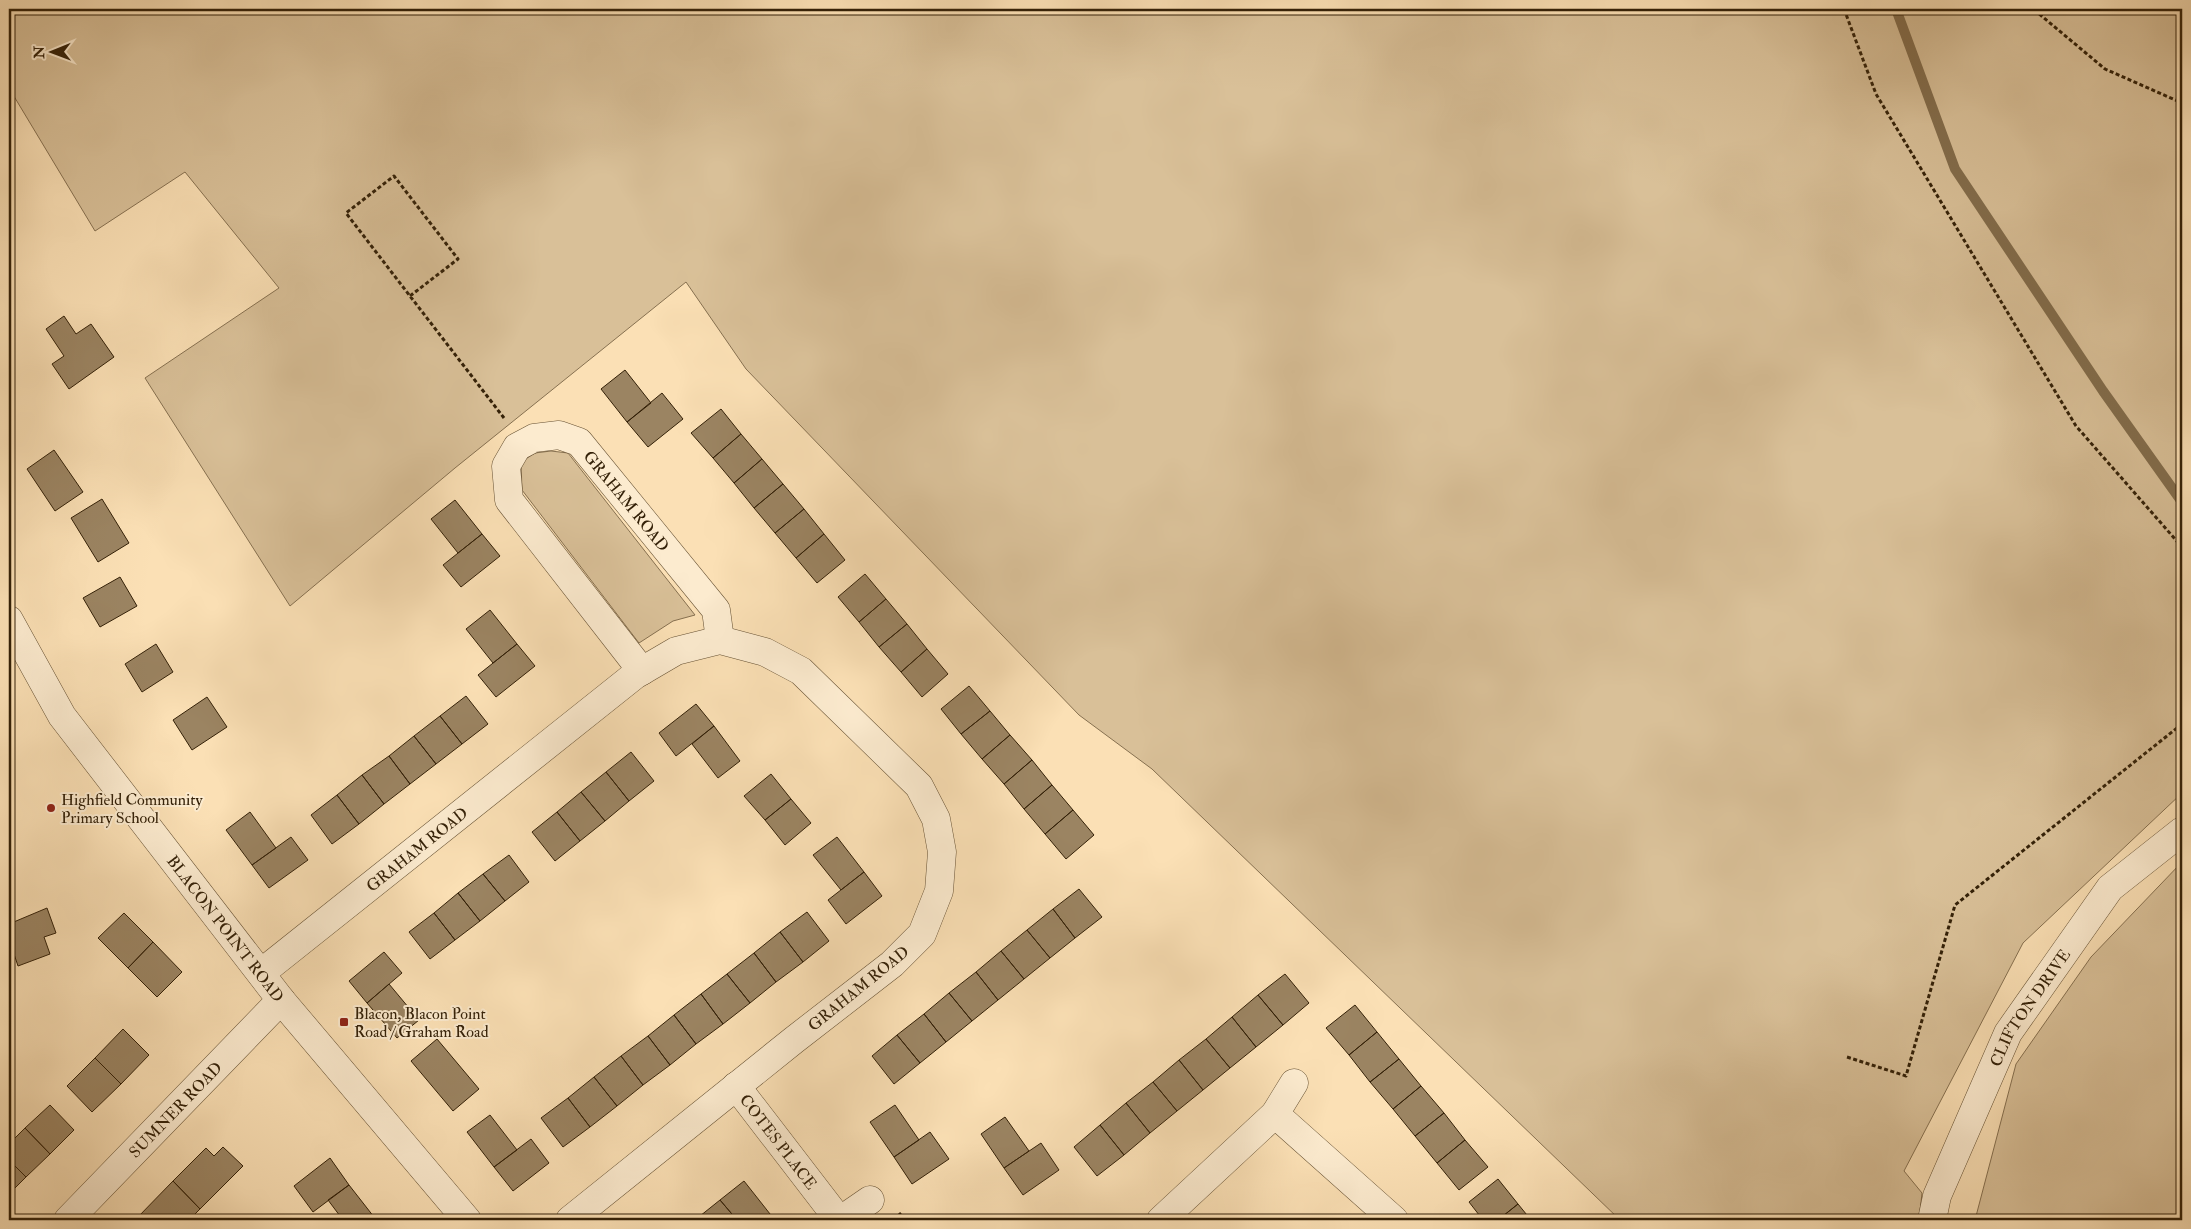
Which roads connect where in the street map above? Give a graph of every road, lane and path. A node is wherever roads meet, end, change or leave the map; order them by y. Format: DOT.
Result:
graph roads {
  1 [pos="1844,9"];
  2 [pos="2035,9"];
  3 [pos="2182,103"];
  4 [pos="410,296"];
  5 [pos="524,443"];
  6 [pos="2182,547"];
  7 [pos="9,620"];
  8 [pos="720,640"];
  9 [pos="642,671"];
  10 [pos="2182,724"];
  11 [pos="2182,832"];
  12 [pos="261,973"];
  13 [pos="281,1000"];
  14 [pos="1847,1058"];
  15 [pos="1294,1084"];
  16 [pos="736,1086"];
  17 [pos="1275,1114"];
  18 [pos="870,1200"];
  19 [pos="68,1220"];
  20 [pos="467,1220"];
  21 [pos="570,1220"];
  22 [pos="840,1220"];
  23 [pos="1161,1220"];
  24 [pos="1394,1220"];
  25 [pos="1932,1220"];
  1 -- 6 [label="path"];
  2 -- 3 [label="path"];
  4 -- 4 [label="path"];
  4 -- 5 [label="path"];
  5 -- 8 [label="street, GRAHAM ROAD"];
  5 -- 9 [label="street"];
  7 -- 12 [label="street, BLACON POINT ROAD"];
  8 -- 9 [label="street, GRAHAM ROAD"];
  8 -- 16 [label="street, GRAHAM ROAD"];
  9 -- 12 [label="street, GRAHAM ROAD"];
  10 -- 14 [label="path"];
  11 -- 25 [label="street, CLIFTON DRIVE"];
  12 -- 13 [label="street, BLACON POINT ROAD"];
  13 -- 19 [label="street, SUMNER ROAD"];
  13 -- 20 [label="street, BLACON POINT ROAD"];
  15 -- 17 [label="street"];
  16 -- 21 [label="street, GRAHAM ROAD"];
  16 -- 22 [label="street, COTES PLACE"];
  17 -- 23 [label="street"];
  17 -- 24 [label="street"];
  18 -- 22 [label="street, COTES PLACE"];
}
